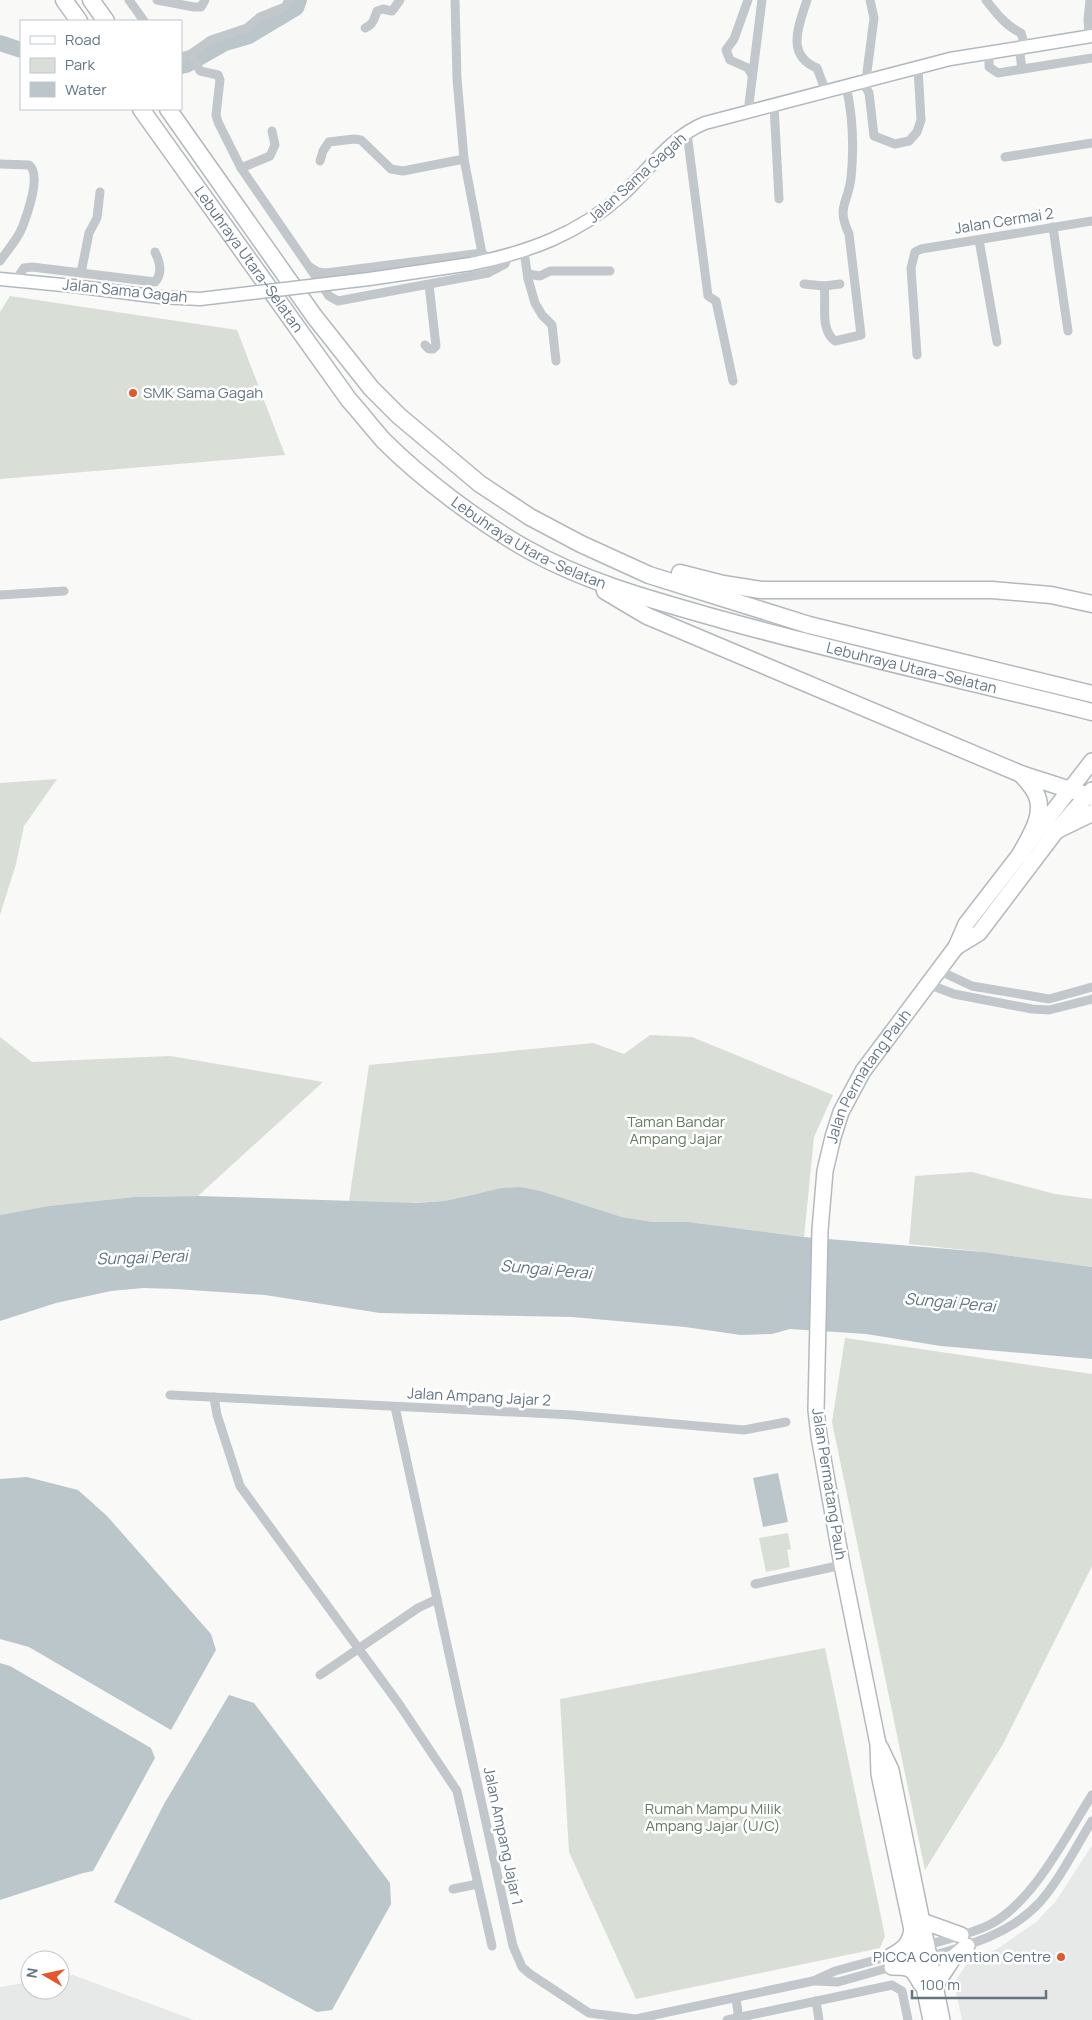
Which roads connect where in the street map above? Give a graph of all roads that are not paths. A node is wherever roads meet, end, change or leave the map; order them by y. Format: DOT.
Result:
graph roads {
  1 [pos="64,0"];
  2 [pos="91,0"];
  3 [pos="129,0"];
  4 [pos="157,0"];
  5 [pos="205,0"];
  6 [pos="289,0"];
  7 [pos="400,0"];
  8 [pos="455,0"];
  9 [pos="748,0"];
  10 [pos="762,0"];
  11 [pos="807,0"];
  12 [pos="870,0"];
  13 [pos="986,0"];
  14 [pos="1090,0"];
  15 [pos="79,20"];
  16 [pos="105,20"];
  17 [pos="143,20"];
  18 [pos="365,28"];
  19 [pos="1091,36"];
  20 [pos="1022,46"];
  21 [pos="989,52"];
  22 [pos="192,55"];
  23 [pos="182,56"];
  24 [pos="1092,58"];
  25 [pos="918,68"];
  26 [pos="1022,69"];
  27 [pos="752,75"];
  28 [pos="866,81"];
  29 [pos="846,86"];
  30 [pos="826,92"];
  31 [pos="774,105"];
  32 [pos="143,110"];
  33 [pos="169,110"];
  34 [pos="750,111"];
  35 [pos="272,131"];
  36 [pos="687,133"];
  37 [pos="1092,143"];
  38 [pos="1005,157"];
  39 [pos="464,159"];
  40 [pos="320,161"];
  41 [pos="0,164"];
  42 [pos="241,168"];
  43 [pos="100,192"];
  44 [pos="779,199"];
  45 [pos="1092,221"];
  46 [pos="1053,228"];
  47 [pos="979,240"];
  48 [pos="524,251"];
  49 [pos="155,252"];
  50 [pos="509,255"];
  51 [pos="486,256"];
  52 [pos="0,261"];
  53 [pos="310,267"];
  54 [pos="610,271"];
  55 [pos="81,273"];
  56 [pos="528,274"];
  57 [pos="0,279"];
  58 [pos="16,280"];
  59 [pos="804,284"];
  60 [pos="840,284"];
  61 [pos="429,285"];
  62 [pos="824,286"];
  63 [pos="1068,331"];
  64 [pos="997,342"];
  65 [pos="425,345"];
  66 [pos="917,355"];
  67 [pos="556,361"];
  68 [pos="733,381"];
  69 [pos="581,544"];
  70 [pos="564,567"];
  71 [pos="64,591"];
  72 [pos="0,595"];
  73 [pos="1092,604"];
  74 [pos="1092,694"];
  75 [pos="1092,712"];
  76 [pos="1092,761"];
  77 [pos="1021,774"];
  78 [pos="1068,790"];
  79 [pos="1090,794"];
  80 [pos="1092,813"];
  81 [pos="1057,830"];
  82 [pos="1020,855"];
  83 [pos="956,947"];
  84 [pos="938,970"];
  85 [pos="928,984"];
  86 [pos="1092,987"];
  87 [pos="1092,998"];
  88 [pos="170,1394"];
  89 [pos="214,1397"];
  90 [pos="396,1407"];
  91 [pos="786,1422"];
  92 [pos="842,1565"];
  93 [pos="755,1584"];
  94 [pos="437,1599"];
  95 [pos="358,1649"];
  96 [pos="320,1675"];
  97 [pos="1092,1795"];
  98 [pos="1092,1821"];
  99 [pos="478,1884"];
  100 [pos="453,1889"];
  101 [pos="917,1925"];
  102 [pos="964,1941"];
  103 [pos="492,1946"];
  104 [pos="923,1952"];
  105 [pos="892,1961"];
  106 [pos="930,1988"];
  107 [pos="736,1998"];
  108 [pos="816,2001"];
  109 [pos="739,2019"];
  110 [pos="727,2020"];
  111 [pos="818,2020"];
  112 [pos="908,2020"];
  113 [pos="930,2020"];
  114 [pos="942,2020"];
  1 -- 15 [label="highway"];
  2 -- 16 [label="highway"];
  3 -- 17 [label="street"];
  4 -- 5 [label="street"];
  6 -- 22 [label="street"];
  7 -- 18 [label="street"];
  8 -- 39 [label="street"];
  9 -- 27 [label="street"];
  10 -- 27 [label="street"];
  11 -- 30 [label="street"];
  12 -- 28 [label="street"];
  13 -- 20 [label="street"];
  14 -- 19 [label="street"];
  19 -- 20 [label="street, Jalan Sama Gagah"];
  20 -- 21 [label="street, Jalan Sama Gagah"];
  20 -- 26 [label="street"];
  21 -- 25 [label="street, Jalan Sama Gagah"];
  21 -- 26 [label="street"];
  22 -- 23 [label="street"];
  22 -- 42 [label="street"];
  24 -- 26 [label="street"];
  25 -- 28 [label="street, Jalan Sama Gagah"];
  25 -- 28 [label="street"];
  27 -- 34 [label="street"];
  28 -- 29 [label="street, Jalan Sama Gagah"];
  29 -- 30 [label="street, Jalan Sama Gagah"];
  29 -- 62 [label="street"];
  30 -- 31 [label="street, Jalan Sama Gagah"];
  31 -- 34 [label="street, Jalan Sama Gagah"];
  31 -- 44 [label="street"];
  32 -- 70 [label="highway, Lebuhraya Utara–Selatan"];
  33 -- 69 [label="highway, Lebuhraya Utara–Selatan"];
  34 -- 36 [label="street, Jalan Sama Gagah"];
  35 -- 42 [label="street"];
  36 -- 48 [label="street, Jalan Sama Gagah"];
  36 -- 68 [label="street"];
  37 -- 38 [label="street"];
  39 -- 40 [label="street"];
  39 -- 51 [label="street"];
  41 -- 52 [label="street"];
  42 -- 53 [label="street"];
  43 -- 55 [label="street"];
  45 -- 46 [label="street, Jalan Cermai 2"];
  46 -- 47 [label="street, Jalan Cermai 2"];
  46 -- 63 [label="street"];
  47 -- 64 [label="street"];
  47 -- 66 [label="street, Jalan Cermai 2"];
  48 -- 50 [label="street, Jalan Sama Gagah"];
  48 -- 56 [label="street"];
  49 -- 55 [label="street"];
  50 -- 51 [label="street, Jalan Sama Gagah"];
  50 -- 61 [label="street"];
  51 -- 53 [label="street"];
  51 -- 58 [label="street, Jalan Sama Gagah, bridge"];
  53 -- 61 [label="street"];
  54 -- 56 [label="street"];
  55 -- 58 [label="street"];
  56 -- 67 [label="street"];
  57 -- 58 [label="street, Jalan Sama Gagah"];
  59 -- 62 [label="street"];
  60 -- 62 [label="street"];
  61 -- 65 [label="street"];
  69 -- 73 [label="highway"];
  69 -- 74 [label="highway, Lebuhraya Utara–Selatan"];
  70 -- 75 [label="highway, Lebuhraya Utara–Selatan"];
  70 -- 77 [label="highway"];
  71 -- 72 [label="street"];
  76 -- 78 [label="main road, Jalan Permatang Pauh"];
  77 -- 78 [label="highway"];
  77 -- 82 [label="highway"];
  78 -- 79 [label="highway"];
  78 -- 82 [label="main road, Jalan Permatang Pauh"];
  79 -- 81 [label="main road, Jalan Permatang Pauh"];
  80 -- 81 [label="highway"];
  81 -- 83 [label="main road, Jalan Permatang Pauh"];
  82 -- 83 [label="main road, Jalan Permatang Pauh"];
  83 -- 84 [label="main road, Jalan Permatang Pauh"];
  84 -- 85 [label="main road, Jalan Permatang Pauh"];
  84 -- 86 [label="street"];
  85 -- 87 [label="street"];
  85 -- 92 [label="main road, Jalan Permatang Pauh"];
  88 -- 89 [label="street, Jalan Ampang Jajar 2"];
  89 -- 90 [label="street, Jalan Ampang Jajar 2"];
  89 -- 95 [label="street"];
  90 -- 91 [label="street, Jalan Ampang Jajar 2"];
  90 -- 94 [label="street, Jalan Ampang Jajar 1"];
  92 -- 93 [label="street"];
  92 -- 101 [label="main road, Jalan Permatang Pauh"];
  94 -- 95 [label="street"];
  94 -- 107 [label="street, Jalan Ampang Jajar 1"];
  95 -- 96 [label="street"];
  95 -- 99 [label="street"];
  97 -- 102 [label="street"];
  98 -- 102 [label="street"];
  99 -- 100 [label="street"];
  99 -- 103 [label="street"];
  101 -- 102 [label="main road"];
  101 -- 104 [label="main road, Jalan Permatang Pauh"];
  101 -- 105 [label="main road"];
  102 -- 104 [label="street, Jalan Ampang Jajar 1"];
  102 -- 106 [label="main road"];
  104 -- 105 [label="street, Jalan Ampang Jajar 1"];
  104 -- 106 [label="main road, Jalan Permatang Pauh"];
  105 -- 106 [label="main road"];
  105 -- 107 [label="street, Jalan Ampang Jajar 1"];
  106 -- 113 [label="main road, Jalan Permatang Pauh"];
  106 -- 114 [label="main road"];
  107 -- 109 [label="street"];
  108 -- 109 [label="street"];
  108 -- 111 [label="street"];
  108 -- 112 [label="street"];
  109 -- 110 [label="street"];
}
